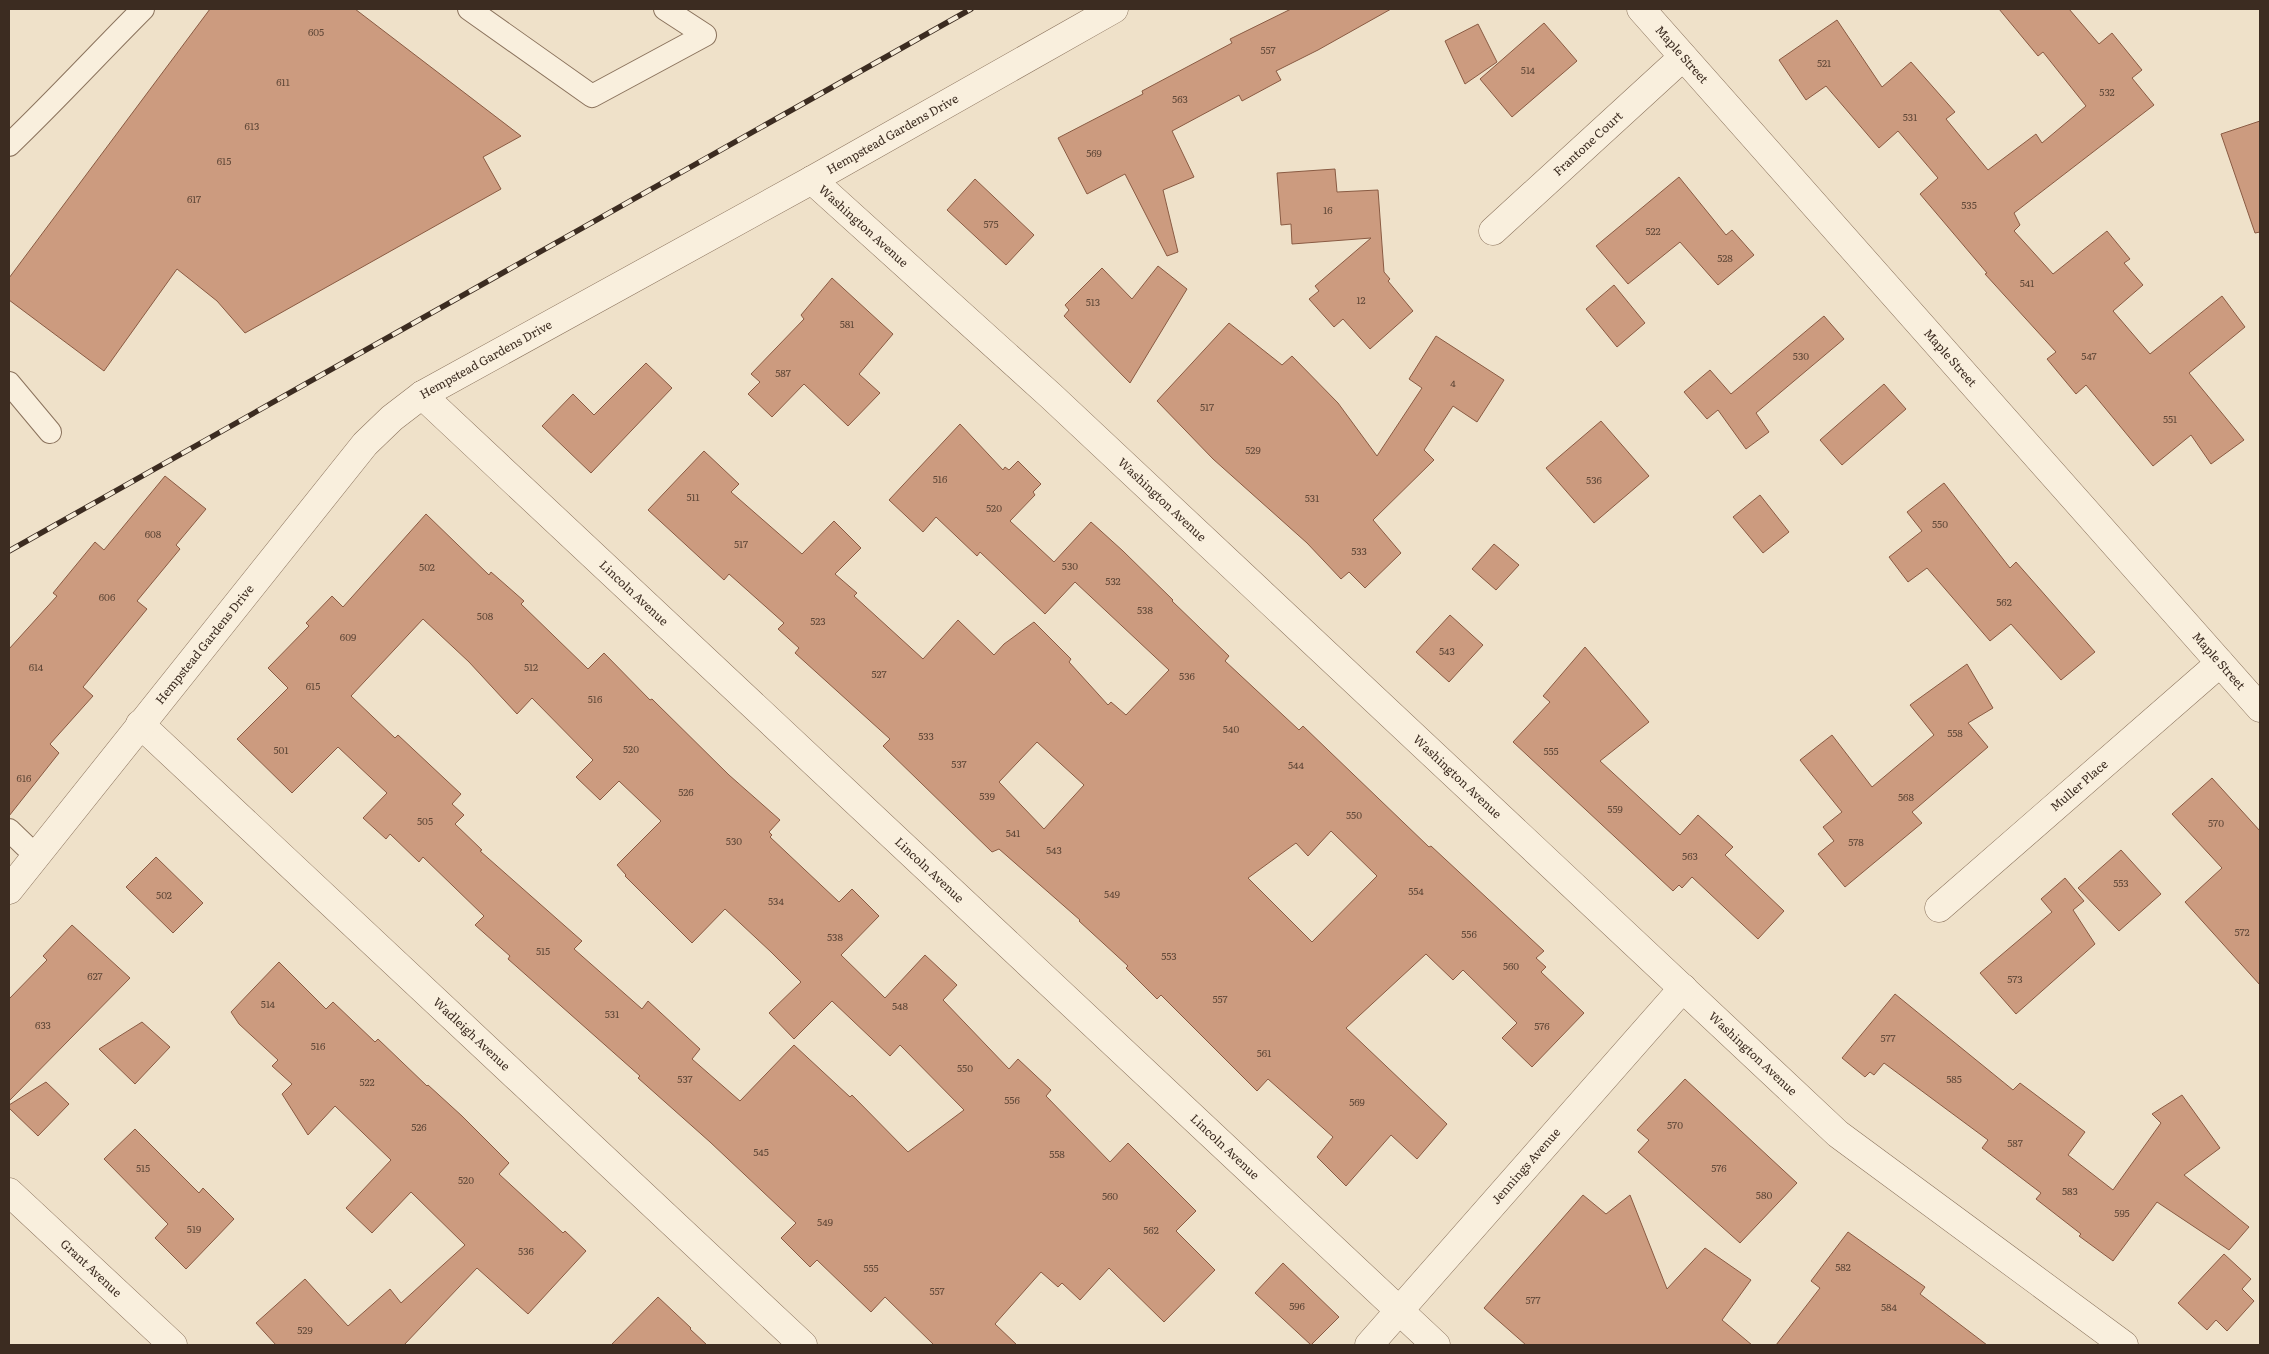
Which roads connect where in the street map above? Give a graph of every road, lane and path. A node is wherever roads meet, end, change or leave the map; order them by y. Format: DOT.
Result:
graph roads {
  1 [pos="142,9"];
  2 [pos="469,9"];
  3 [pos="665,9"];
  4 [pos="1114,9"];
  5 [pos="1641,9"];
  6 [pos="1683,57"];
  7 [pos="9,145"];
  8 [pos="812,180"];
  9 [pos="1493,231"];
  10 [pos="9,384"];
  11 [pos="422,395"];
  12 [pos="50,432"];
  13 [pos="2220,663"];
  14 [pos="2260,708"];
  15 [pos="140,724"];
  16 [pos="9,830"];
  17 [pos="36,856"];
  18 [pos="9,890"];
  19 [pos="1939,908"];
  20 [pos="1683,988"];
  21 [pos="9,1192"];
  22 [pos="1399,1311"];
  23 [pos="173,1345"];
  24 [pos="803,1345"];
  25 [pos="1369,1345"];
  26 [pos="1436,1345"];
  27 [pos="2124,1345"];
  1 -- 7 [label="lane"];
  2 -- 3 [label="lane"];
  4 -- 8 [label="street, Hempstead Gardens Drive"];
  5 -- 6 [label="street, Maple Street"];
  6 -- 9 [label="street, Frantone Court"];
  6 -- 13 [label="street, Maple Street"];
  8 -- 11 [label="street, Hempstead Gardens Drive"];
  8 -- 20 [label="street, Washington Avenue"];
  10 -- 12 [label="lane"];
  11 -- 15 [label="street, Hempstead Gardens Drive"];
  11 -- 22 [label="street, Lincoln Avenue"];
  13 -- 14 [label="street, Maple Street"];
  13 -- 19 [label="street, Muller Place"];
  15 -- 17 [label="street, Hempstead Gardens Drive"];
  15 -- 24 [label="street, Wadleigh Avenue"];
  16 -- 17 [label="lane"];
  17 -- 18 [label="street, Hempstead Gardens Drive"];
  20 -- 22 [label="street, Jennings Avenue"];
  20 -- 27 [label="street, Washington Avenue"];
  21 -- 23 [label="street, Grant Avenue"];
  22 -- 25 [label="street, Jennings Avenue"];
  22 -- 26 [label="street, Lincoln Avenue"];
}
